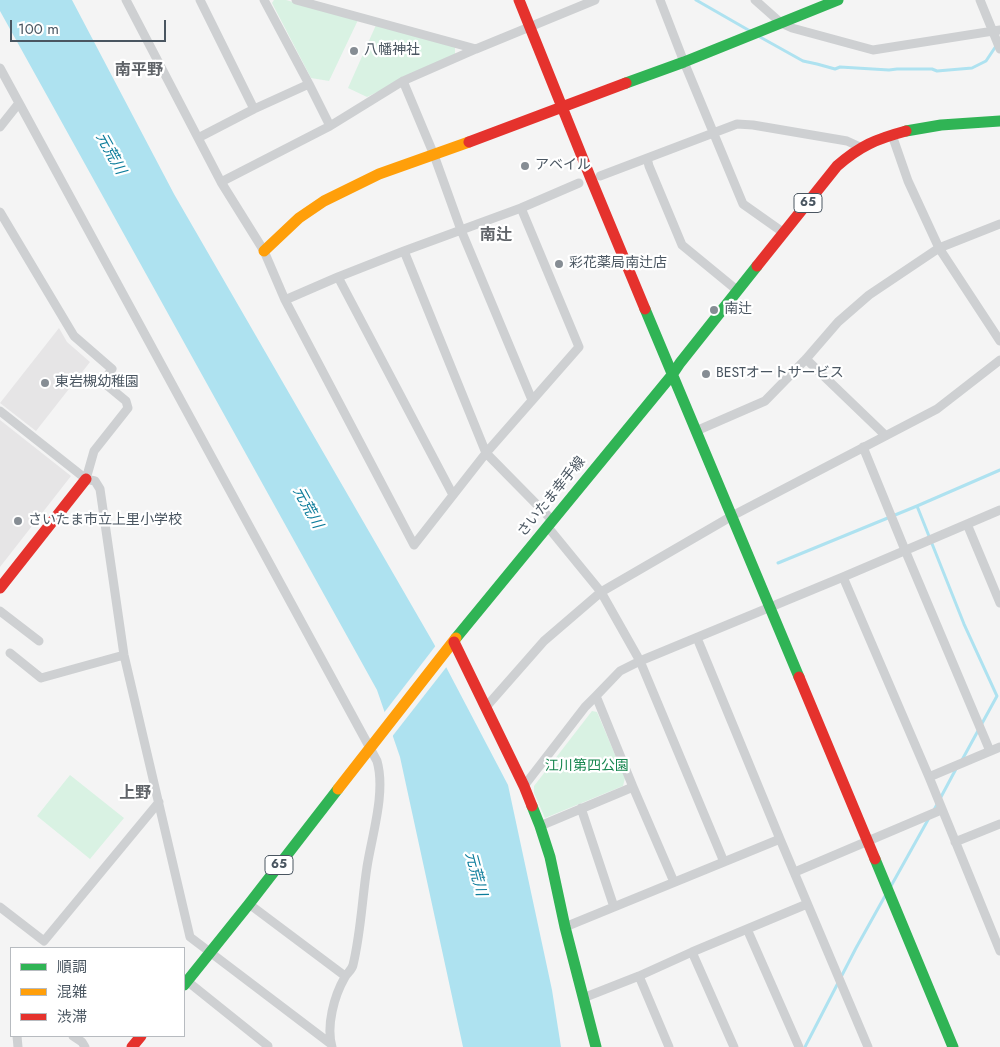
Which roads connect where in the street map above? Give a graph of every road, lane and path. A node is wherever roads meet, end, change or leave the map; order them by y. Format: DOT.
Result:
graph roads {
  1 [pos="126,0"];
  2 [pos="200,0"];
  3 [pos="264,0"];
  4 [pos="296,0"];
  5 [pos="519,0"];
  6 [pos="595,0"];
  7 [pos="660,0"];
  8 [pos="755,0"];
  9 [pos="838,0"];
  10 [pos="980,0"];
  11 [pos="781,23"];
  12 [pos="531,27"];
  13 [pos="996,30"];
  14 [pos="476,49"];
  15 [pos="1000,49"];
  16 [pos="684,62"];
  17 [pos="0,68"];
  18 [pos="403,81"];
  19 [pos="309,84"];
  20 [pos="19,103"];
  21 [pos="561,107"];
  22 [pos="254,109"];
  23 [pos="1000,121"];
  24 [pos="330,126"];
  25 [pos="0,128"];
  26 [pos="713,134"];
  27 [pos="892,135"];
  28 [pos="198,138"];
  29 [pos="860,147"];
  30 [pos="434,155"];
  31 [pos="647,158"];
  32 [pos="600,176"];
  33 [pos="221,182"];
  34 [pos="579,183"];
  35 [pos="521,208"];
  36 [pos="0,212"];
  37 [pos="1000,224"];
  38 [pos="460,230"];
  39 [pos="784,234"];
  40 [pos="939,248"];
  41 [pos="264,251"];
  42 [pos="404,251"];
  43 [pos="338,277"];
  44 [pos="738,291"];
  45 [pos="286,300"];
  46 [pos="1000,342"];
  47 [pos="806,360"];
  48 [pos="1000,360"];
  49 [pos="672,375"];
  50 [pos="532,400"];
  51 [pos="0,411"];
  52 [pos="696,431"];
  53 [pos="886,435"];
  54 [pos="863,447"];
  55 [pos="486,453"];
  56 [pos="86,479"];
  57 [pos="453,495"];
  58 [pos="1000,510"];
  59 [pos="732,516"];
  60 [pos="549,523"];
  61 [pos="967,524"];
  62 [pos="905,550"];
  63 [pos="843,577"];
  64 [pos="0,588"];
  65 [pos="601,592"];
  66 [pos="1000,603"];
  67 [pos="770,608"];
  68 [pos="0,611"];
  69 [pos="697,638"];
  70 [pos="39,641"];
  71 [pos="450,646"];
  72 [pos="10,653"];
  73 [pos="124,655"];
  74 [pos="640,661"];
  75 [pos="596,696"];
  76 [pos="486,708"];
  77 [pos="372,746"];
  78 [pos="1000,747"];
  79 [pos="990,751"];
  80 [pos="929,777"];
  81 [pos="524,786"];
  82 [pos="633,787"];
  83 [pos="159,802"];
  84 [pos="581,808"];
  85 [pos="942,810"];
  86 [pos="1000,824"];
  87 [pos="540,826"];
  88 [pos="780,839"];
  89 [pos="867,840"];
  90 [pos="955,842"];
  91 [pos="724,862"];
  92 [pos="795,872"];
  93 [pos="674,882"];
  94 [pos="249,904"];
  95 [pos="807,904"];
  96 [pos="0,907"];
  97 [pos="614,907"];
  98 [pos="565,927"];
  99 [pos="747,930"];
  100 [pos="41,944"];
  101 [pos="1000,951"];
  102 [pos="210,952"];
  103 [pos="692,952"];
  104 [pos="345,976"];
  105 [pos="639,976"];
  106 [pos="185,983"];
  107 [pos="582,998"];
  108 [pos="74,1037"];
  109 [pos="268,1046"];
  110 [pos="331,1046"];
  111 [pos="85,1047"];
  112 [pos="596,1047"];
  113 [pos="668,1047"];
  114 [pos="734,1047"];
  115 [pos="799,1047"];
  116 [pos="868,1047"];
  117 [pos="953,1047"];
  1 -- 28 [label="street"];
  2 -- 22 [label="street"];
  3 -- 19 [label="street"];
  4 -- 14 [label="street"];
  5 -- 12 [label="street"];
  6 -- 12 [label="street"];
  7 -- 16 [label="street"];
  8 -- 11 [label="street"];
  9 -- 11 [label="street"];
  10 -- 13 [label="street"];
  11 -- 13 [label="street"];
  11 -- 16 [label="street"];
  12 -- 14 [label="street"];
  12 -- 21 [label="street"];
  13 -- 15 [label="street"];
  14 -- 18 [label="street"];
  16 -- 21 [label="street"];
  16 -- 26 [label="street"];
  17 -- 20 [label="street"];
  18 -- 24 [label="street"];
  18 -- 30 [label="street"];
  19 -- 22 [label="street"];
  19 -- 24 [label="street"];
  20 -- 25 [label="street"];
  20 -- 77 [label="street"];
  21 -- 30 [label="street"];
  21 -- 49 [label="street"];
  22 -- 28 [label="street"];
  23 -- 27 [label="street, さいたま幸手線 / 65"];
  24 -- 33 [label="street"];
  26 -- 29 [label="street"];
  26 -- 31 [label="street"];
  26 -- 39 [label="street"];
  27 -- 29 [label="street, さいたま幸手線 / 65"];
  27 -- 40 [label="street"];
  28 -- 33 [label="street"];
  29 -- 39 [label="street, さいたま幸手線 / 65"];
  30 -- 38 [label="street"];
  30 -- 41 [label="street"];
  31 -- 32 [label="street"];
  31 -- 44 [label="street"];
  33 -- 41 [label="street"];
  34 -- 35 [label="street"];
  35 -- 38 [label="street"];
  35 -- 50 [label="street"];
  36 -- 56 [label="street"];
  37 -- 40 [label="street"];
  38 -- 42 [label="street"];
  38 -- 50 [label="street"];
  39 -- 44 [label="street, さいたま幸手線 / 65"];
  40 -- 46 [label="street"];
  40 -- 47 [label="street"];
  41 -- 45 [label="street"];
  42 -- 43 [label="street"];
  42 -- 55 [label="street"];
  43 -- 45 [label="street"];
  43 -- 57 [label="street"];
  44 -- 49 [label="street, さいたま幸手線 / 65"];
  45 -- 57 [label="street"];
  47 -- 52 [label="street"];
  47 -- 53 [label="street"];
  48 -- 53 [label="street"];
  49 -- 52 [label="street"];
  49 -- 60 [label="street, さいたま幸手線 / 65"];
  50 -- 55 [label="street"];
  51 -- 56 [label="street"];
  52 -- 59 [label="street"];
  53 -- 54 [label="street"];
  54 -- 59 [label="street"];
  54 -- 62 [label="street"];
  55 -- 57 [label="street"];
  55 -- 60 [label="street"];
  56 -- 64 [label="street"];
  56 -- 73 [label="street"];
  58 -- 61 [label="street"];
  59 -- 65 [label="street"];
  59 -- 67 [label="street"];
  60 -- 65 [label="street"];
  60 -- 71 [label="street, さいたま幸手線 / 65"];
  61 -- 62 [label="street"];
  61 -- 66 [label="street"];
  62 -- 63 [label="street"];
  62 -- 79 [label="street"];
  63 -- 67 [label="street"];
  63 -- 80 [label="street"];
  65 -- 74 [label="street"];
  65 -- 76 [label="street"];
  67 -- 69 [label="street"];
  67 -- 89 [label="street"];
  68 -- 70 [label="street"];
  69 -- 74 [label="street"];
  69 -- 88 [label="street"];
  71 -- 76 [label="street"];
  71 -- 77 [label="street, さいたま幸手線 / 65"];
  72 -- 73 [label="street"];
  73 -- 83 [label="street"];
  74 -- 75 [label="street"];
  74 -- 91 [label="street"];
  75 -- 81 [label="street"];
  75 -- 82 [label="street"];
  76 -- 81 [label="street"];
  77 -- 94 [label="street, さいたま幸手線 / 65"];
  77 -- 104 [label="street"];
  78 -- 79 [label="street"];
  79 -- 80 [label="street"];
  80 -- 85 [label="street"];
  81 -- 87 [label="street"];
  82 -- 84 [label="street"];
  82 -- 93 [label="street"];
  83 -- 100 [label="street"];
  83 -- 102 [label="street"];
  84 -- 87 [label="street"];
  84 -- 97 [label="street"];
  85 -- 89 [label="street"];
  85 -- 90 [label="street"];
  86 -- 90 [label="street"];
  87 -- 98 [label="street"];
  88 -- 91 [label="street"];
  88 -- 92 [label="street"];
  89 -- 92 [label="street"];
  89 -- 117 [label="street"];
  90 -- 101 [label="street"];
  91 -- 93 [label="street"];
  92 -- 95 [label="street"];
  93 -- 97 [label="street"];
  94 -- 102 [label="street, さいたま幸手線 / 65"];
  94 -- 104 [label="street"];
  95 -- 99 [label="street"];
  95 -- 116 [label="street"];
  96 -- 100 [label="street"];
  97 -- 98 [label="street"];
  98 -- 107 [label="street"];
  99 -- 103 [label="street"];
  99 -- 115 [label="street"];
  102 -- 106 [label="street, さいたま幸手線 / 65"];
  102 -- 110 [label="street"];
  103 -- 105 [label="street"];
  103 -- 114 [label="street"];
  104 -- 110 [label="street"];
  105 -- 107 [label="street"];
  105 -- 113 [label="street"];
  106 -- 109 [label="street"];
  107 -- 112 [label="street"];
  108 -- 111 [label="street"];
}
